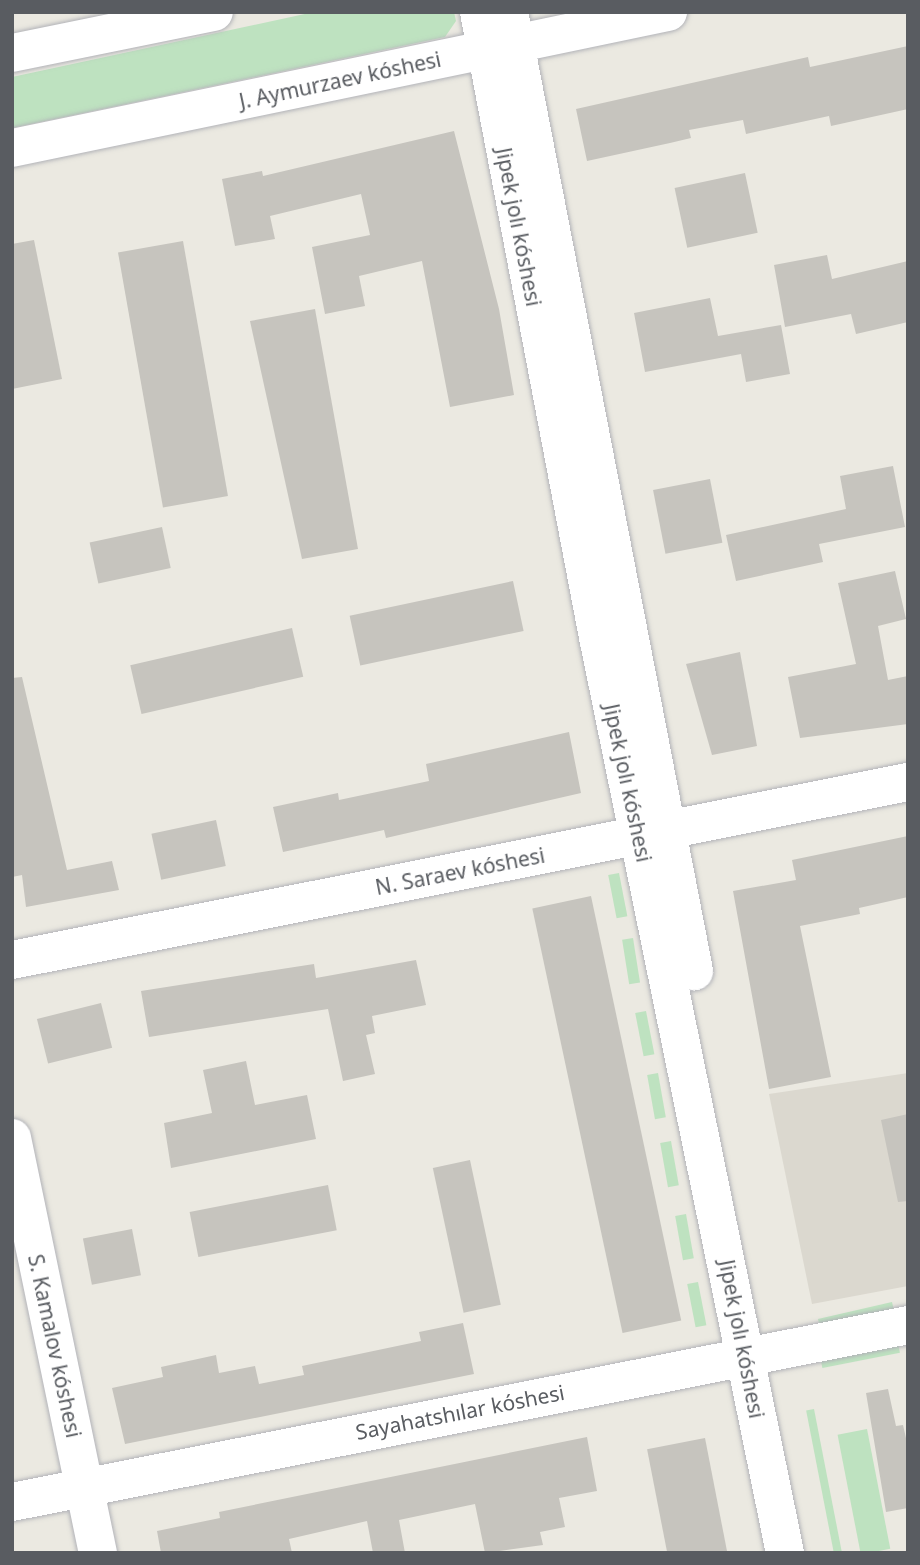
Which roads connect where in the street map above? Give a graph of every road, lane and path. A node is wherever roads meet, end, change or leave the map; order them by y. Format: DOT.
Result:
graph roads {
  1 [pos="214,12"];
  2 [pos="479,12"];
  3 [pos="668,12"];
  4 [pos="503,35"];
  5 [pos="12,53"];
  6 [pos="12,148"];
  7 [pos="908,782"];
  8 [pos="652,834"];
  9 [pos="12,960"];
  10 [pos="12,1138"];
  11 [pos="908,1325"];
  12 [pos="758,1355"];
  13 [pos="84,1486"];
  14 [pos="12,1502"];
  15 [pos="98,1553"];
  16 [pos="785,1553"];
  17 [pos="812,1553"];
  1 -- 5 [label="street"];
  2 -- 4 [label="street, Jipek jolı kóshesi"];
  3 -- 4 [label="street, J. Aymurzaev kóshesi"];
  4 -- 6 [label="street, J. Aymurzaev kóshesi"];
  4 -- 8 [label="street, Jipek jolı kóshesi"];
  7 -- 8 [label="street, N. Saraev kóshesi"];
  8 -- 9 [label="street, N. Saraev kóshesi"];
  8 -- 12 [label="street, Jipek jolı kóshesi"];
  10 -- 13 [label="street, S. Kamalov kóshesi"];
  11 -- 12 [label="street, Sayahatshılar kóshesi"];
  12 -- 13 [label="street, Sayahatshılar kóshesi"];
  12 -- 16 [label="street, Jipek jolı kóshesi"];
  12 -- 17 [label="street, Jipek jolı kóshesi"];
  13 -- 14 [label="street, Sayahatshılar kóshesi"];
  13 -- 15 [label="street, S. Kamalov kóshesi"];
}
